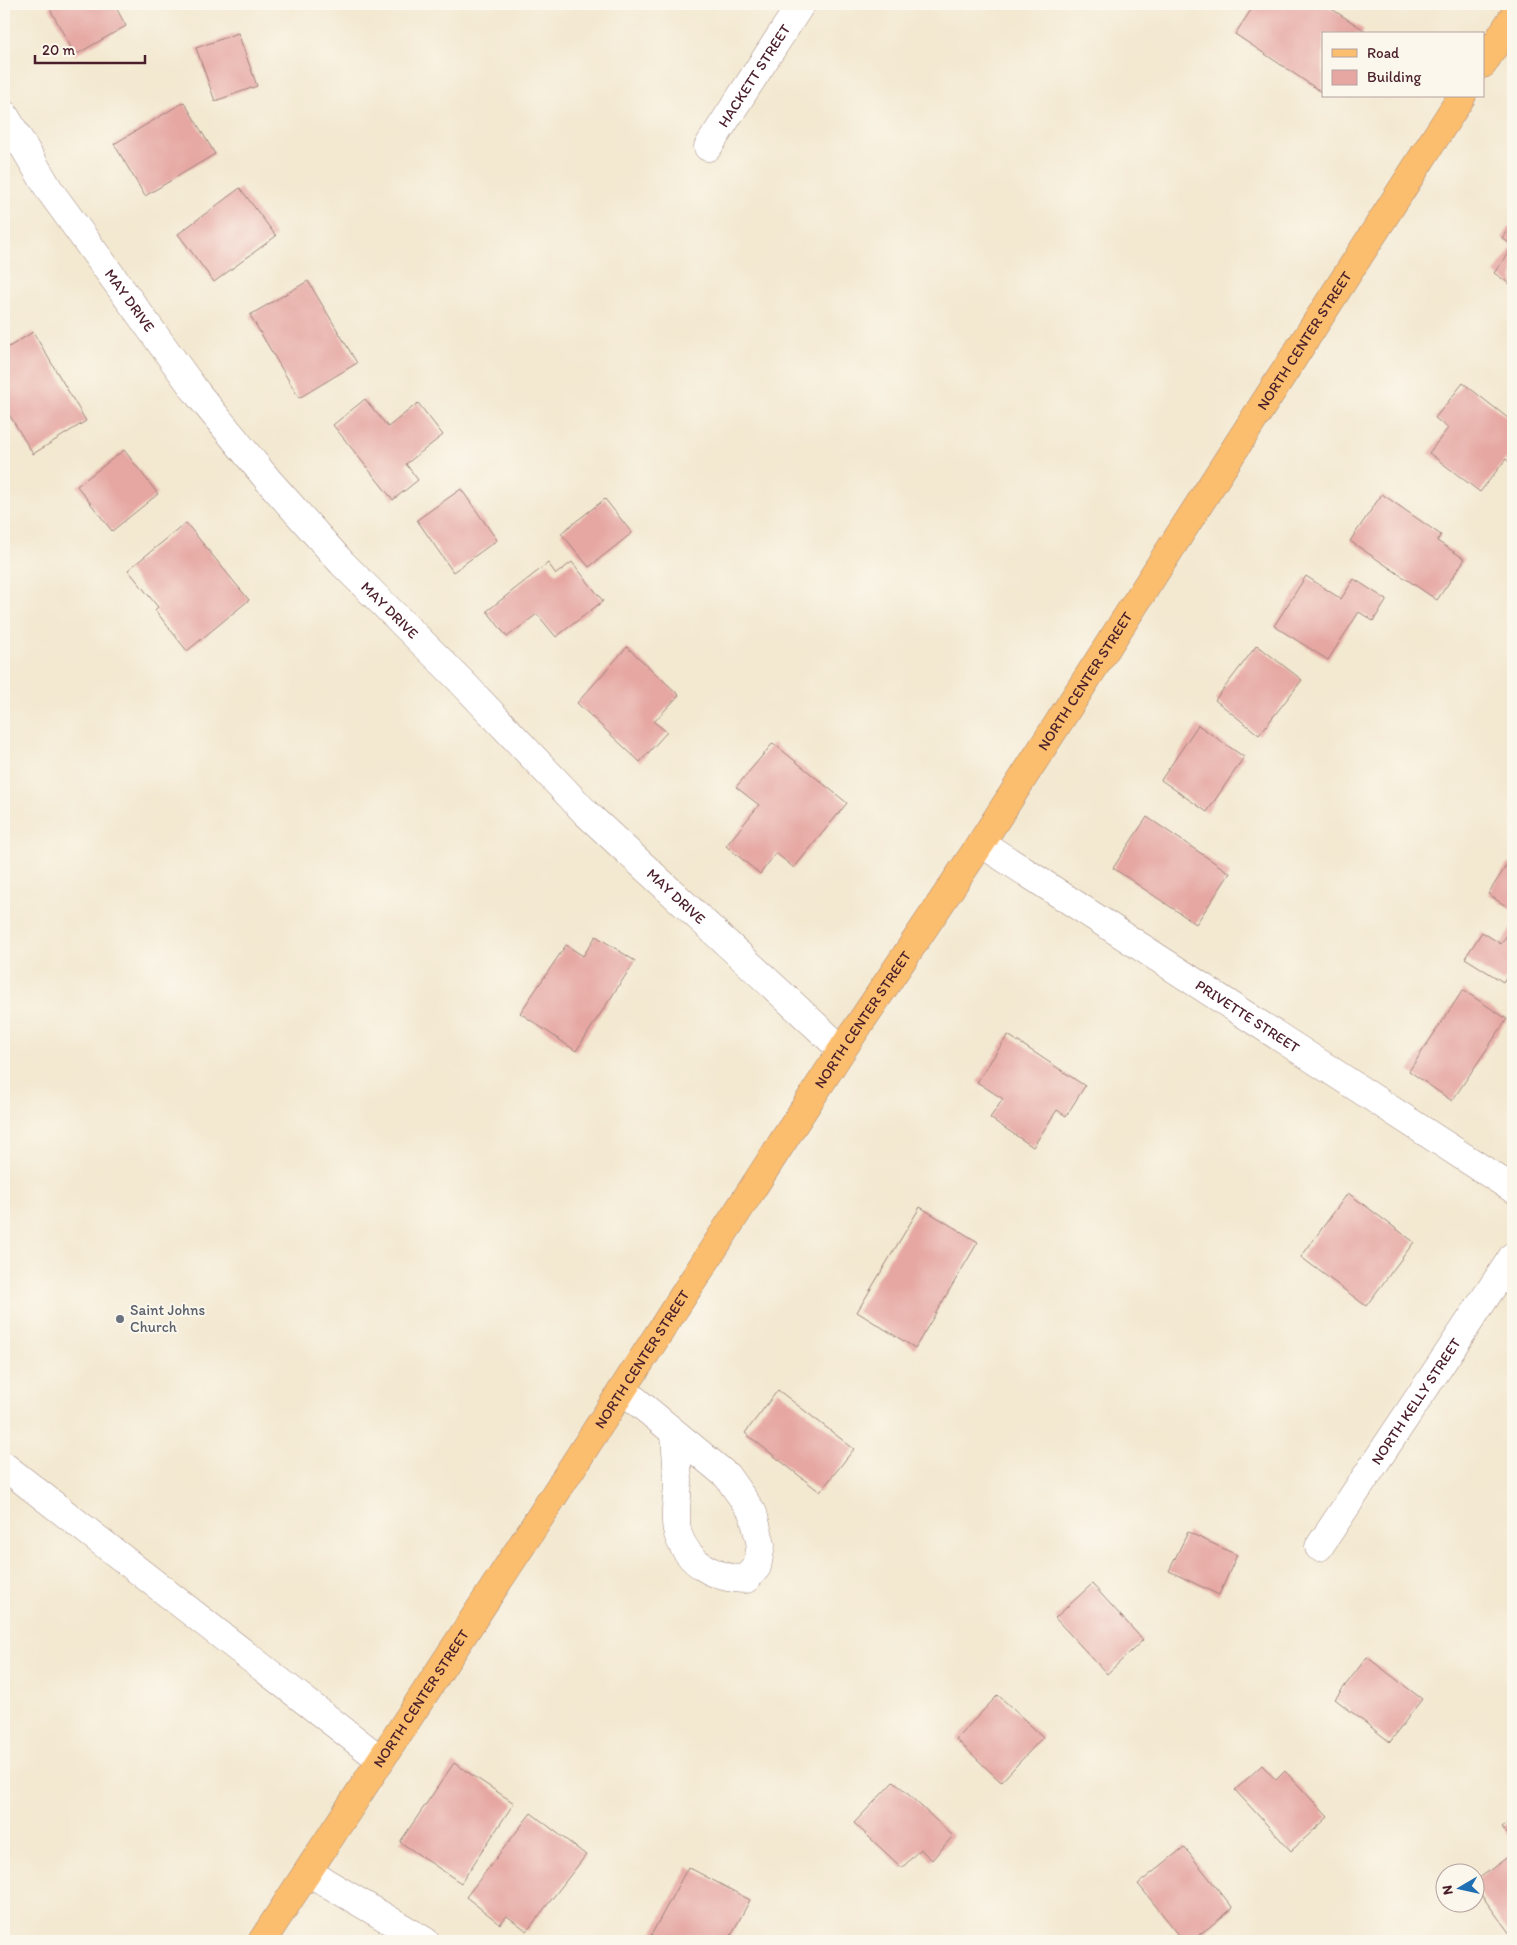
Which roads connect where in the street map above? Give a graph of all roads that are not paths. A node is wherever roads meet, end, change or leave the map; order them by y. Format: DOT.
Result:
graph roads {
  1 [pos="801,4"];
  2 [pos="1513,17"];
  3 [pos="1484,62"];
  4 [pos="1461,98"];
  5 [pos="4,114"];
  6 [pos="708,147"];
  7 [pos="981,843"];
  8 [pos="842,1050"];
  9 [pos="1513,1189"];
  10 [pos="1513,1256"];
  11 [pos="622,1390"];
  12 [pos="675,1434"];
  13 [pos="4,1466"];
  14 [pos="1319,1547"];
  15 [pos="381,1760"];
  16 [pos="308,1872"];
  17 [pos="262,1941"];
  18 [pos="424,1941"];
  1 -- 6 [label="street, HACKETT STREET"];
  2 -- 3 [label="main road"];
  4 -- 7 [label="main road, NORTH CENTER STREET"];
  5 -- 8 [label="street, MAY DRIVE"];
  7 -- 8 [label="main road, NORTH CENTER STREET"];
  7 -- 9 [label="street, PRIVETTE STREET"];
  8 -- 11 [label="main road, NORTH CENTER STREET"];
  10 -- 14 [label="street, NORTH KELLY STREET"];
  11 -- 12 [label="street"];
  11 -- 15 [label="main road, NORTH CENTER STREET"];
  12 -- 12 [label="street"];
  13 -- 15 [label="street"];
  15 -- 16 [label="main road, NORTH CENTER STREET"];
  16 -- 17 [label="main road, NORTH CENTER STREET"];
  16 -- 18 [label="street"];
}
